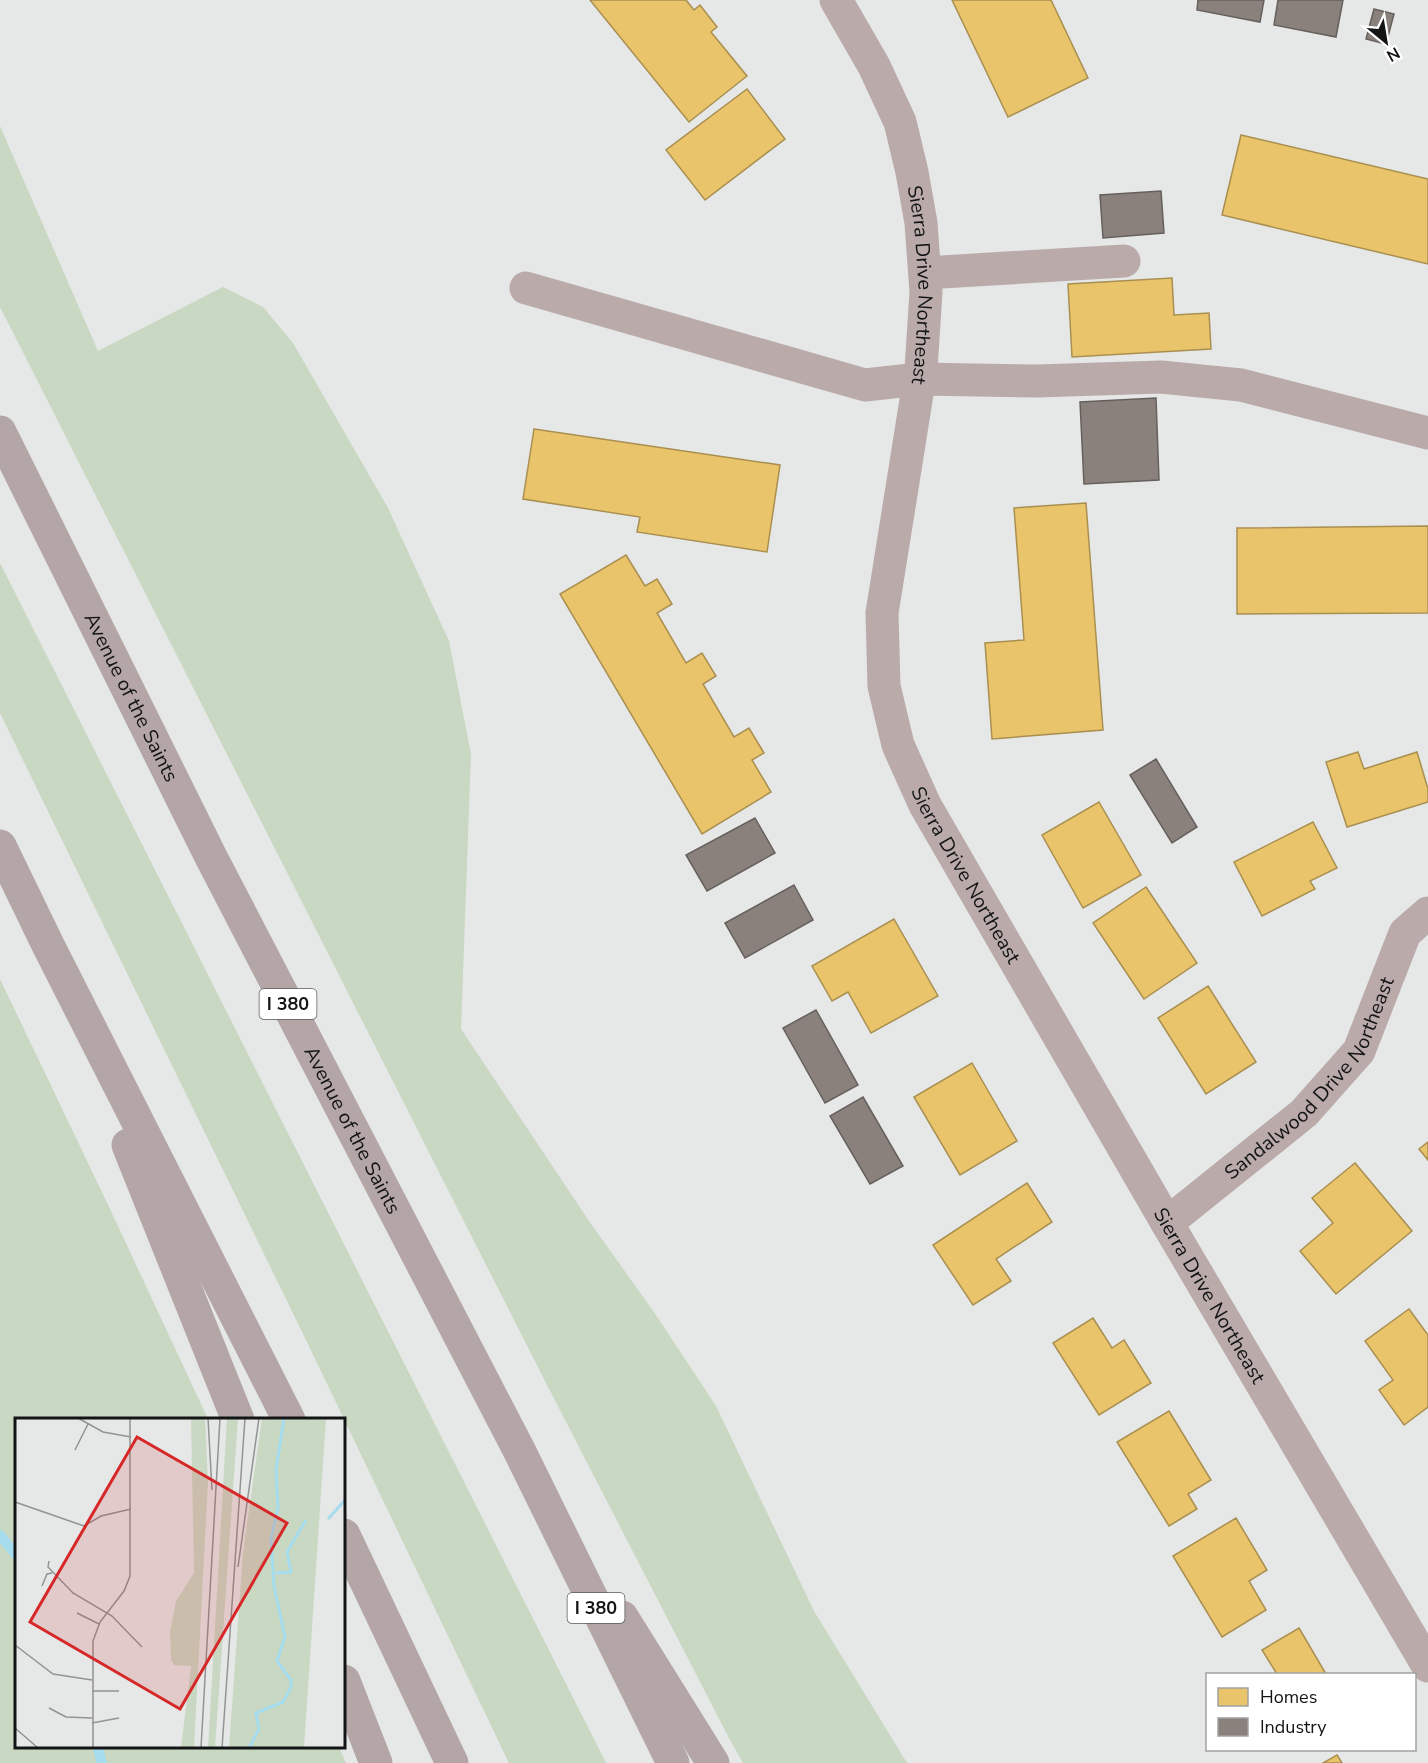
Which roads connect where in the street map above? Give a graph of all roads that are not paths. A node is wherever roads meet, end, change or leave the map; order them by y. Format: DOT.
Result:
graph roads {
  1 [pos="836,0"];
  2 [pos="1124,261"];
  3 [pos="925,273"];
  4 [pos="526,288"];
  5 [pos="920,379"];
  6 [pos="0,432"];
  7 [pos="1428,432"];
  8 [pos="0,846"];
  9 [pos="1428,913"];
  10 [pos="48,945"];
  11 [pos="1167,1223"];
  12 [pos="238,1418"];
  13 [pos="288,1418"];
  14 [pos="520,1452"];
  15 [pos="345,1536"];
  16 [pos="1428,1666"];
  17 [pos="345,1684"];
  18 [pos="376,1763"];
  19 [pos="452,1763"];
  20 [pos="673,1763"];
  21 [pos="712,1763"];
  1 -- 3 [label="street, Sierra Drive Northeast"];
  2 -- 3 [label="street"];
  3 -- 5 [label="street, Sierra Drive Northeast"];
  4 -- 5 [label="street"];
  5 -- 7 [label="street"];
  5 -- 11 [label="street, Sierra Drive Northeast"];
  6 -- 14 [label="highway, Avenue of the Saints / I 380"];
  8 -- 10 [label="highway"];
  9 -- 11 [label="street, Sandalwood Drive Northeast"];
  10 -- 12 [label="highway"];
  10 -- 13 [label="highway"];
  11 -- 16 [label="street, Sierra Drive Northeast"];
  14 -- 20 [label="highway, Avenue of the Saints / I 380"];
  14 -- 21 [label="highway"];
  15 -- 19 [label="highway"];
  17 -- 18 [label="highway"];
}
